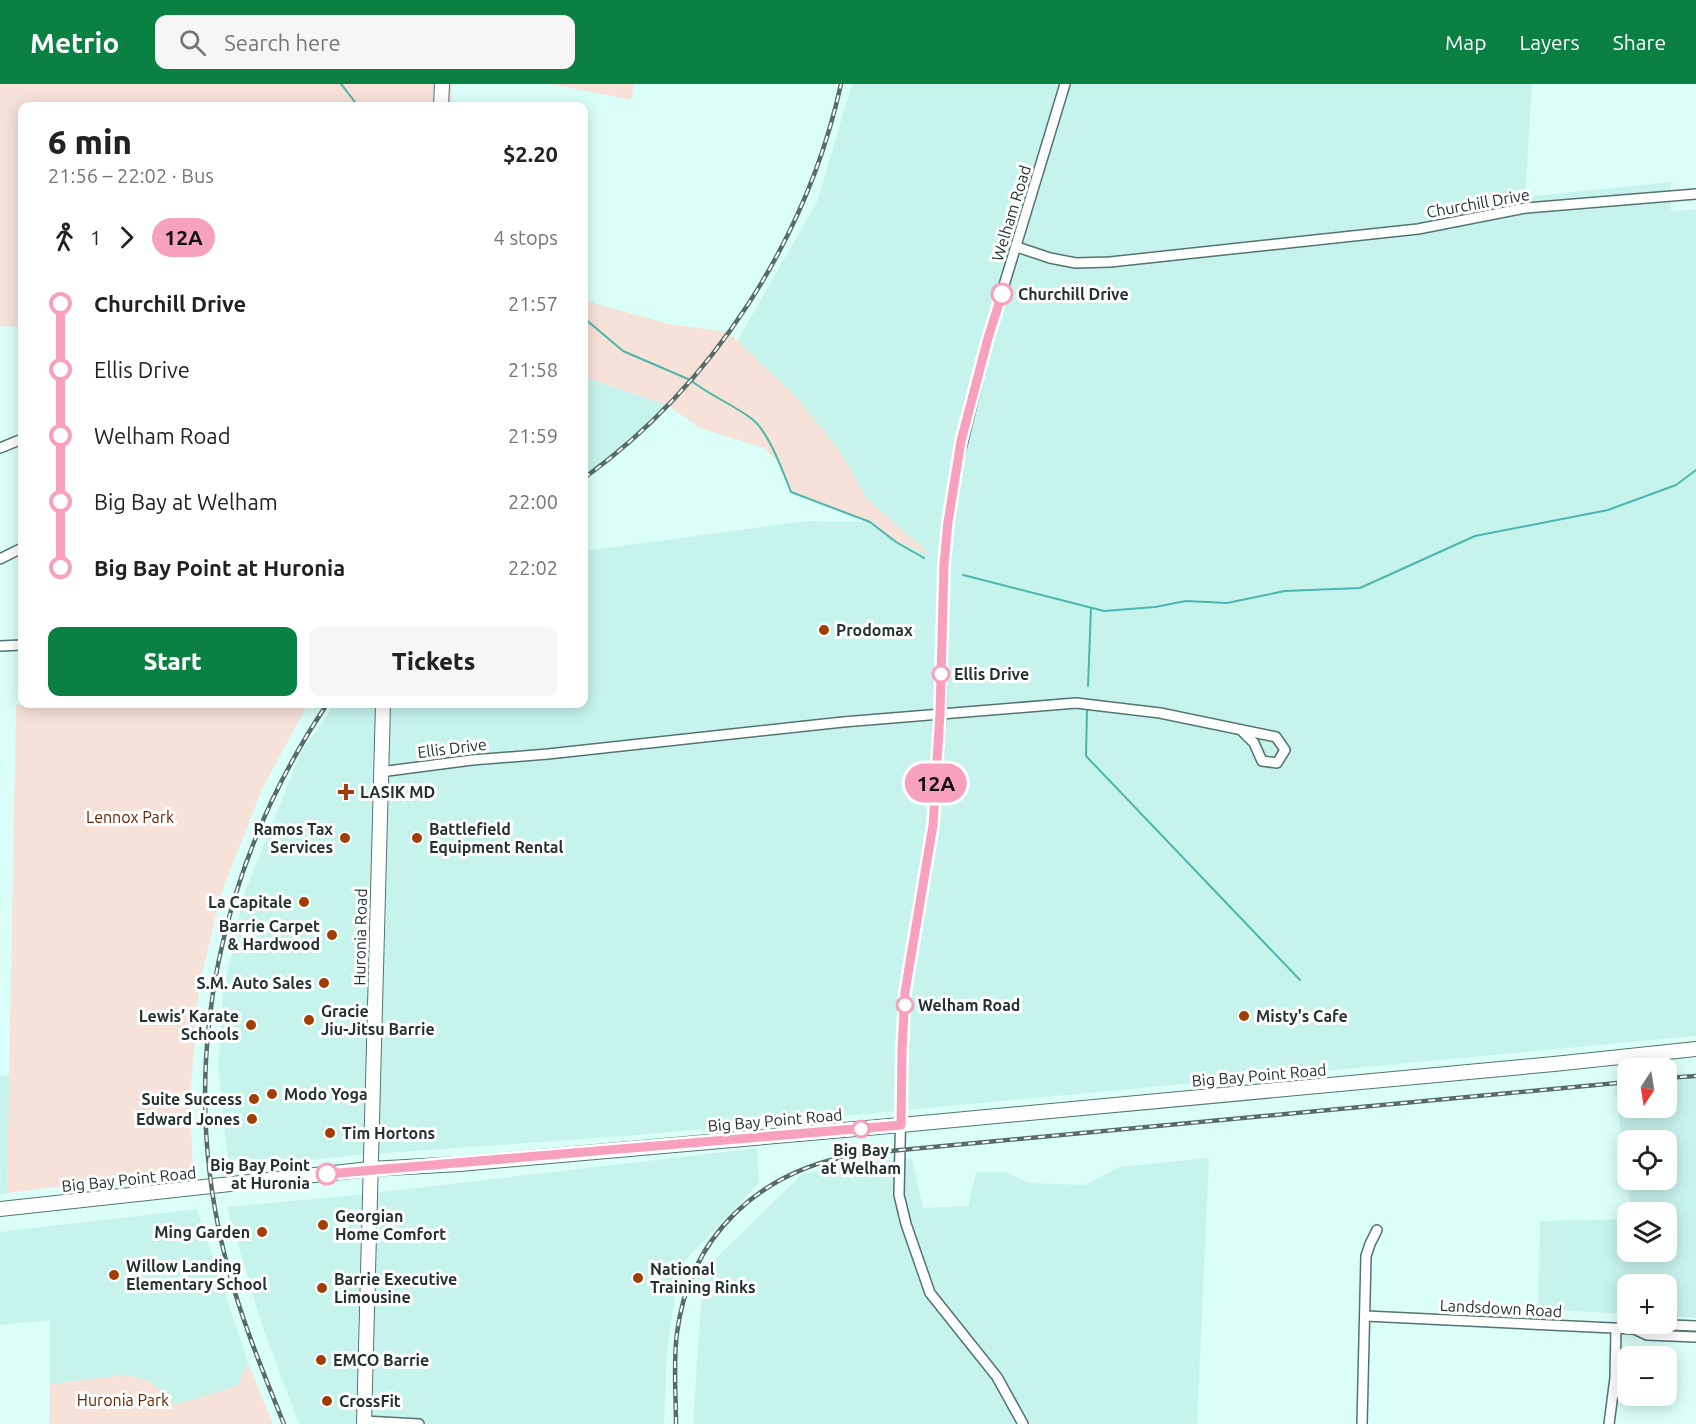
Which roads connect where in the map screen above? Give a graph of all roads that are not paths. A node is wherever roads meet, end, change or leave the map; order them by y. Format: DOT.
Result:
graph roads {
  1 [pos="442,84"];
  2 [pos="1065,84"];
  3 [pos="441,102"];
  4 [pos="1696,194"];
  5 [pos="1017,247"];
  6 [pos="18,441"];
  7 [pos="0,448"];
  8 [pos="18,550"];
  9 [pos="0,559"];
  10 [pos="18,645"];
  11 [pos="0,647"];
  12 [pos="383,708"];
  13 [pos="940,714"];
  14 [pos="1242,730"];
  15 [pos="380,772"];
  16 [pos="1696,1049"];
  17 [pos="901,1125"];
  18 [pos="370,1169"];
  19 [pos="0,1209"];
  20 [pos="1377,1230"];
  21 [pos="1366,1316"];
  22 [pos="1677,1325"];
  23 [pos="1696,1326"];
  24 [pos="1616,1328"];
  25 [pos="1645,1334"];
  26 [pos="1696,1337"];
  27 [pos="364,1422"];
  28 [pos="419,1424"];
  29 [pos="1023,1424"];
  30 [pos="1362,1424"];
  31 [pos="1609,1424"];
  1 -- 3 [label="street"];
  2 -- 5 [label="street, Welham Road"];
  4 -- 5 [label="street, Churchill Drive"];
  5 -- 13 [label="street, Welham Road"];
  6 -- 7 [label="street"];
  8 -- 9 [label="street"];
  10 -- 11 [label="street"];
  12 -- 15 [label="street, Huronia Road"];
  13 -- 14 [label="street, Ellis Drive"];
  13 -- 15 [label="street, Ellis Drive"];
  13 -- 17 [label="street, Welham Road"];
  14 -- 14 [label="street, Ellis Drive"];
  15 -- 18 [label="street, Huronia Road"];
  16 -- 17 [label="street, Big Bay Point Road"];
  17 -- 18 [label="street, Big Bay Point Road"];
  17 -- 29 [label="street, Welham Road"];
  18 -- 19 [label="street, Big Bay Point Road"];
  18 -- 27 [label="street, Huronia Road"];
  20 -- 21 [label="street"];
  21 -- 24 [label="street, Landsdown Road"];
  21 -- 30 [label="street"];
  22 -- 23 [label="street, Landsdown Road"];
  24 -- 31 [label="street"];
  25 -- 26 [label="street, Landsdown Road"];
  27 -- 28 [label="street"];
}
